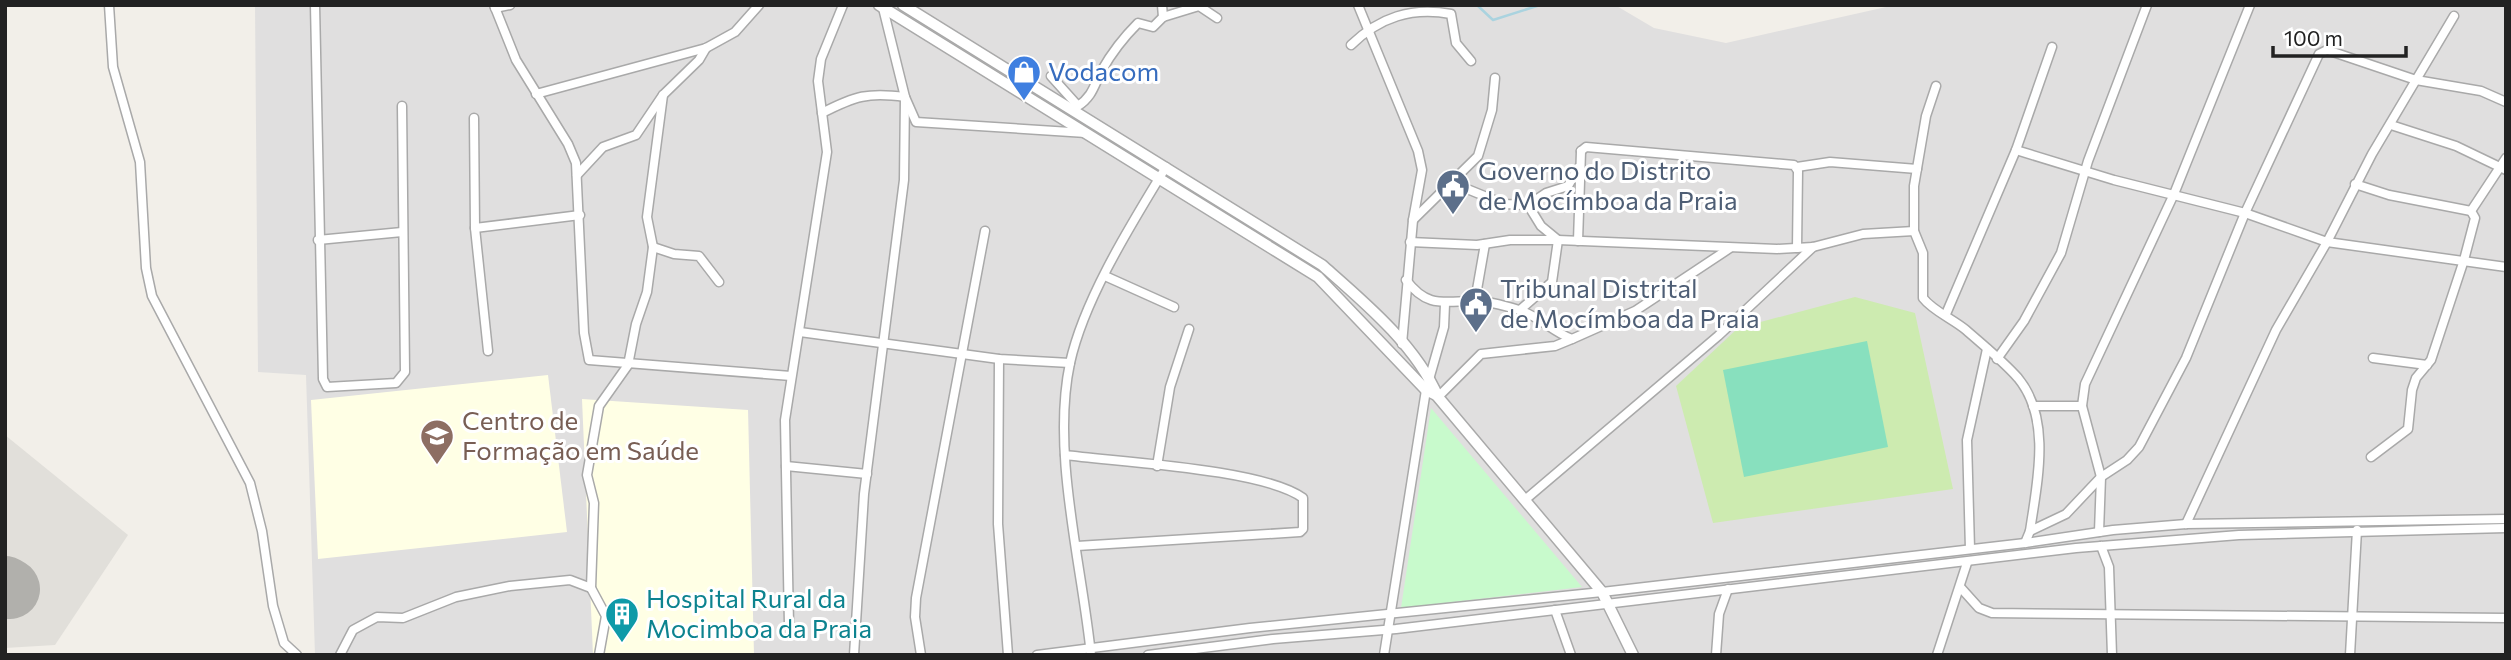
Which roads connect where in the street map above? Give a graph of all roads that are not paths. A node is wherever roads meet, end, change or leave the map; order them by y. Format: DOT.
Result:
graph roads {
  1 [pos="109,5"];
  2 [pos="315,5"];
  3 [pos="510,5"];
  4 [pos="759,5"];
  5 [pos="843,5"];
  6 [pos="902,5"];
  7 [pos="1162,5"];
  8 [pos="1358,5"];
  9 [pos="2147,5"];
  10 [pos="2250,5"];
  11 [pos="881,6"];
  12 [pos="495,7"];
  13 [pos="1163,16"];
  14 [pos="2454,16"];
  15 [pos="1217,18"];
  16 [pos="1369,28"];
  17 [pos="1351,45"];
  18 [pos="2052,47"];
  19 [pos="706,48"];
  20 [pos="1471,61"];
  21 [pos="1051,76"];
  22 [pos="1495,78"];
  23 [pos="2416,80"];
  24 [pos="1936,86"];
  25 [pos="536,94"];
  26 [pos="663,95"];
  27 [pos="905,97"];
  28 [pos="2506,102"];
  29 [pos="402,106"];
  30 [pos="821,113"];
  31 [pos="474,118"];
  32 [pos="2391,125"];
  33 [pos="1086,134"];
  34 [pos="2016,150"];
  35 [pos="1581,151"];
  36 [pos="2506,158"];
  37 [pos="1166,167"];
  38 [pos="1797,167"];
  39 [pos="2503,168"];
  40 [pos="1917,169"];
  41 [pos="2085,172"];
  42 [pos="577,175"];
  43 [pos="1159,179"];
  44 [pos="1450,182"];
  45 [pos="2355,184"];
  46 [pos="2174,194"];
  47 [pos="1528,205"];
  48 [pos="2471,211"];
  49 [pos="2245,213"];
  50 [pos="580,215"];
  51 [pos="1413,220"];
  52 [pos="475,228"];
  53 [pos="985,231"];
  54 [pos="1914,231"];
  55 [pos="402,232"];
  56 [pos="318,240"];
  57 [pos="1558,240"];
  58 [pos="1578,240"];
  59 [pos="1410,242"];
  60 [pos="2327,242"];
  61 [pos="1485,244"];
  62 [pos="653,247"];
  63 [pos="1813,247"];
  64 [pos="1730,248"];
  65 [pos="1797,248"];
  66 [pos="2465,260"];
  67 [pos="2506,267"];
  68 [pos="1105,276"];
  69 [pos="1406,280"];
  70 [pos="719,282"];
  71 [pos="1475,301"];
  72 [pos="1445,304"];
  73 [pos="1174,307"];
  74 [pos="1520,310"];
  75 [pos="1946,314"];
  76 [pos="1189,329"];
  77 [pos="800,332"];
  78 [pos="1572,339"];
  79 [pos="885,343"];
  80 [pos="1402,344"];
  81 [pos="1987,349"];
  82 [pos="488,351"];
  83 [pos="960,353"];
  84 [pos="2374,358"];
  85 [pos="999,359"];
  86 [pos="1997,359"];
  87 [pos="1070,363"];
  88 [pos="628,365"];
  89 [pos="2427,365"];
  90 [pos="791,376"];
  91 [pos="1430,377"];
  92 [pos="1426,390"];
  93 [pos="1438,397"];
  94 [pos="2033,406"];
  95 [pos="2082,406"];
  96 [pos="1065,455"];
  97 [pos="2371,457"];
  98 [pos="786,466"];
  99 [pos="1157,466"];
  100 [pos="867,474"];
  101 [pos="2101,477"];
  102 [pos="1526,499"];
  103 [pos="2506,519"];
  104 [pos="2186,524"];
  105 [pos="2506,528"];
  106 [pos="2357,530"];
  107 [pos="2030,531"];
  108 [pos="2099,532"];
  109 [pos="2025,543"];
  110 [pos="1077,546"];
  111 [pos="2101,546"];
  112 [pos="1970,550"];
  113 [pos="1967,563"];
  114 [pos="1714,578"];
  115 [pos="591,588"];
  116 [pos="1961,588"];
  117 [pos="1728,589"];
  118 [pos="1716,591"];
  119 [pos="1602,592"];
  120 [pos="1608,604"];
  121 [pos="1555,610"];
  122 [pos="1390,614"];
  123 [pos="2112,614"];
  124 [pos="2350,616"];
  125 [pos="2506,618"];
  126 [pos="789,625"];
  127 [pos="1250,628"];
  128 [pos="1388,630"];
  129 [pos="1252,642"];
  130 [pos="1091,651"];
  131 [pos="1171,653"];
  132 [pos="297,655"];
  133 [pos="340,655"];
  134 [pos="599,655"];
  135 [pos="854,655"];
  136 [pos="921,655"];
  137 [pos="1008,655"];
  138 [pos="1037,655"];
  139 [pos="1147,655"];
  140 [pos="1384,655"];
  141 [pos="1571,655"];
  142 [pos="1633,655"];
  143 [pos="1716,655"];
  144 [pos="1937,655"];
  145 [pos="2112,655"];
  146 [pos="2350,655"];
  1 -- 132 [label="street"];
  2 -- 56 [label="street"];
  3 -- 12 [label="street"];
  4 -- 19 [label="street"];
  5 -- 30 [label="street"];
  6 -- 37 [label="street"];
  7 -- 13 [label="street"];
  8 -- 16 [label="street"];
  9 -- 41 [label="street"];
  10 -- 46 [label="street"];
  11 -- 27 [label="street"];
  11 -- 33 [label="street"];
  12 -- 25 [label="street"];
  13 -- 15 [label="street"];
  13 -- 21 [label="street"];
  14 -- 23 [label="street"];
  16 -- 17 [label="street"];
  16 -- 20 [label="street"];
  16 -- 51 [label="street"];
  18 -- 34 [label="street"];
  19 -- 25 [label="street"];
  19 -- 26 [label="street"];
  22 -- 44 [label="street"];
  23 -- 28 [label="street"];
  23 -- 32 [label="street"];
  23 -- 49 [label="street"];
  24 -- 40 [label="street"];
  25 -- 42 [label="street"];
  26 -- 42 [label="street"];
  26 -- 62 [label="street"];
  27 -- 30 [label="street"];
  27 -- 33 [label="street"];
  27 -- 79 [label="street"];
  29 -- 55 [label="street"];
  30 -- 77 [label="street"];
  31 -- 52 [label="street"];
  32 -- 39 [label="street"];
  32 -- 45 [label="street"];
  33 -- 43 [label="street"];
  34 -- 41 [label="street"];
  34 -- 75 [label="street"];
  35 -- 38 [label="street"];
  35 -- 47 [label="street"];
  35 -- 58 [label="street"];
  36 -- 39 [label="street"];
  37 -- 43 [label="street"];
  37 -- 80 [label="street"];
  38 -- 40 [label="street"];
  38 -- 65 [label="street"];
  39 -- 48 [label="street"];
  40 -- 54 [label="street"];
  41 -- 46 [label="street"];
  41 -- 86 [label="street"];
  42 -- 50 [label="street"];
  43 -- 68 [label="street"];
  43 -- 92 [label="street"];
  44 -- 47 [label="street"];
  44 -- 51 [label="street"];
  45 -- 48 [label="street"];
  45 -- 60 [label="street"];
  46 -- 49 [label="street"];
  46 -- 95 [label="street"];
  47 -- 57 [label="street"];
  48 -- 66 [label="street"];
  49 -- 60 [label="street"];
  49 -- 101 [label="street"];
  50 -- 52 [label="street"];
  50 -- 88 [label="street"];
  51 -- 59 [label="street"];
  52 -- 82 [label="street"];
  53 -- 83 [label="street"];
  54 -- 63 [label="street"];
  54 -- 75 [label="street"];
  55 -- 56 [label="street"];
  55 -- 56 [label="street"];
  57 -- 58 [label="street"];
  57 -- 61 [label="street"];
  57 -- 74 [label="street"];
  58 -- 64 [label="street"];
  59 -- 61 [label="street"];
  59 -- 69 [label="street"];
  60 -- 66 [label="street"];
  60 -- 104 [label="street"];
  61 -- 71 [label="street"];
  62 -- 70 [label="street"];
  62 -- 88 [label="street"];
  63 -- 65 [label="street"];
  63 -- 102 [label="street"];
  64 -- 65 [label="street"];
  64 -- 78 [label="street"];
  66 -- 67 [label="street"];
  66 -- 89 [label="street"];
  68 -- 73 [label="street"];
  68 -- 87 [label="street"];
  69 -- 72 [label="street"];
  69 -- 80 [label="street"];
  71 -- 72 [label="street"];
  71 -- 74 [label="street"];
  72 -- 91 [label="street"];
  74 -- 78 [label="street"];
  75 -- 81 [label="street"];
  76 -- 99 [label="street"];
  77 -- 79 [label="street"];
  77 -- 90 [label="street"];
  78 -- 93 [label="street"];
  79 -- 83 [label="street"];
  79 -- 100 [label="street"];
  80 -- 91 [label="street"];
  81 -- 86 [label="street"];
  81 -- 112 [label="street"];
  83 -- 85 [label="street"];
  83 -- 136 [label="street"];
  84 -- 89 [label="street"];
  85 -- 87 [label="street"];
  85 -- 137 [label="street"];
  86 -- 94 [label="street"];
  87 -- 96 [label="street"];
  88 -- 90 [label="street"];
  88 -- 115 [label="street"];
  89 -- 97 [label="street"];
  90 -- 98 [label="street"];
  91 -- 92 [label="street"];
  91 -- 93 [label="street"];
  92 -- 93 [label="street"];
  92 -- 122 [label="street"];
  93 -- 102 [label="street"];
  94 -- 95 [label="street"];
  94 -- 107 [label="street"];
  95 -- 101 [label="street"];
  96 -- 99 [label="street"];
  96 -- 110 [label="street"];
  98 -- 100 [label="street"];
  98 -- 126 [label="street"];
  99 -- 110 [label="street"];
  100 -- 135 [label="street"];
  101 -- 107 [label="street"];
  101 -- 108 [label="street"];
  102 -- 119 [label="street"];
  103 -- 104 [label="street"];
  104 -- 108 [label="street"];
  105 -- 106 [label="street"];
  106 -- 111 [label="street"];
  106 -- 124 [label="street"];
  107 -- 109 [label="street"];
  108 -- 109 [label="street"];
  109 -- 112 [label="street"];
  110 -- 130 [label="street"];
  111 -- 113 [label="street"];
  111 -- 123 [label="street"];
  112 -- 114 [label="street"];
  113 -- 116 [label="street"];
  113 -- 117 [label="street"];
  114 -- 118 [label="street"];
  114 -- 119 [label="street"];
  115 -- 133 [label="street"];
  115 -- 134 [label="street"];
  116 -- 123 [label="street"];
  116 -- 144 [label="street"];
  117 -- 118 [label="street"];
  117 -- 143 [label="street"];
  118 -- 120 [label="street"];
  119 -- 120 [label="street"];
  119 -- 122 [label="street"];
  120 -- 121 [label="street"];
  120 -- 142 [label="street"];
  121 -- 128 [label="street"];
  121 -- 141 [label="street"];
  122 -- 127 [label="street"];
  122 -- 128 [label="street"];
  123 -- 124 [label="street"];
  123 -- 145 [label="street"];
  124 -- 125 [label="street"];
  124 -- 146 [label="street"];
  127 -- 129 [label="street"];
  127 -- 130 [label="street"];
  128 -- 129 [label="street"];
  128 -- 140 [label="street"];
  129 -- 131 [label="street"];
  130 -- 138 [label="street"];
  131 -- 139 [label="street"];
}
